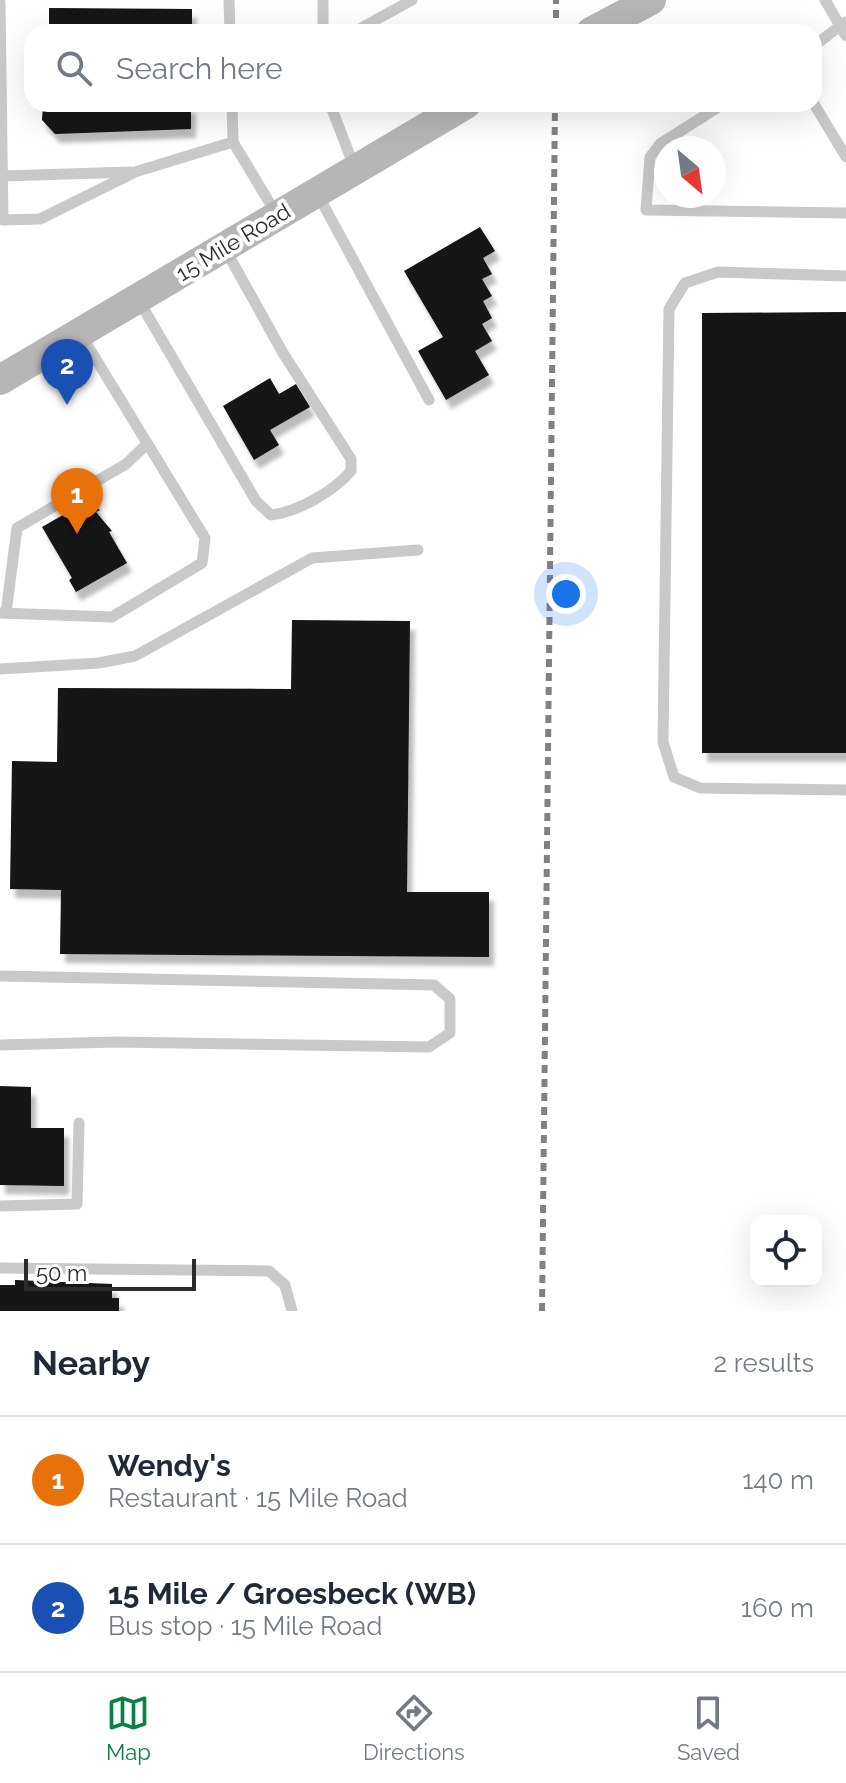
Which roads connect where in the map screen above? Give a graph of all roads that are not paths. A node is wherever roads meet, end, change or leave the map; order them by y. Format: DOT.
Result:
graph roads {
  1 [pos="323,0"];
  2 [pos="412,0"];
  3 [pos="651,0"];
  4 [pos="825,0"];
  5 [pos="226,1"];
  6 [pos="3,2"];
  7 [pos="229,24"];
  8 [pos="323,24"];
  9 [pos="368,24"];
  10 [pos="606,24"];
  11 [pos="844,28"];
  12 [pos="822,41"];
  13 [pos="232,112"];
  14 [pos="333,112"];
  15 [pos="452,112"];
  16 [pos="710,112"];
  17 [pos="819,112"];
  18 [pos="233,142"];
  19 [pos="846,157"];
  20 [pos="355,169"];
  21 [pos="135,172"];
  22 [pos="3,176"];
  23 [pos="316,192"];
  24 [pos="846,213"];
  25 [pos="277,216"];
  26 [pos="224,247"];
  27 [pos="846,276"];
  28 [pos="138,298"];
  29 [pos="79,333"];
  30 [pos="0,380"];
  31 [pos="429,400"];
  32 [pos="147,444"];
  33 [pos="418,550"];
  34 [pos="3,613"];
  35 [pos="0,669"];
  36 [pos="846,790"];
  37 [pos="0,976"];
  38 [pos="0,1045"];
  39 [pos="79,1123"];
  40 [pos="0,1206"];
  41 [pos="0,1268"];
  42 [pos="292,1311"];
  1 -- 8 [label="lane"];
  2 -- 9 [label="lane"];
  3 -- 10 [label="main road"];
  4 -- 11 [label="lane"];
  5 -- 7 [label="lane"];
  6 -- 22 [label="lane"];
  11 -- 12 [label="lane"];
  13 -- 18 [label="lane"];
  14 -- 20 [label="lane"];
  15 -- 20 [label="main road, 15 Mile Road"];
  16 -- 24 [label="lane"];
  17 -- 19 [label="lane"];
  18 -- 21 [label="lane"];
  18 -- 25 [label="lane"];
  20 -- 23 [label="main road, 15 Mile Road"];
  21 -- 22 [label="lane"];
  21 -- 22 [label="lane"];
  23 -- 25 [label="main road, 15 Mile Road"];
  23 -- 31 [label="lane"];
  25 -- 26 [label="main road, 15 Mile Road"];
  26 -- 28 [label="main road, 15 Mile Road"];
  26 -- 28 [label="lane"];
  27 -- 36 [label="lane"];
  28 -- 29 [label="main road, 15 Mile Road"];
  29 -- 30 [label="main road, 15 Mile Road"];
  29 -- 32 [label="lane"];
  32 -- 34 [label="lane"];
  32 -- 34 [label="lane"];
  33 -- 35 [label="lane"];
  37 -- 38 [label="lane"];
  39 -- 40 [label="lane"];
  41 -- 42 [label="lane"];
}
